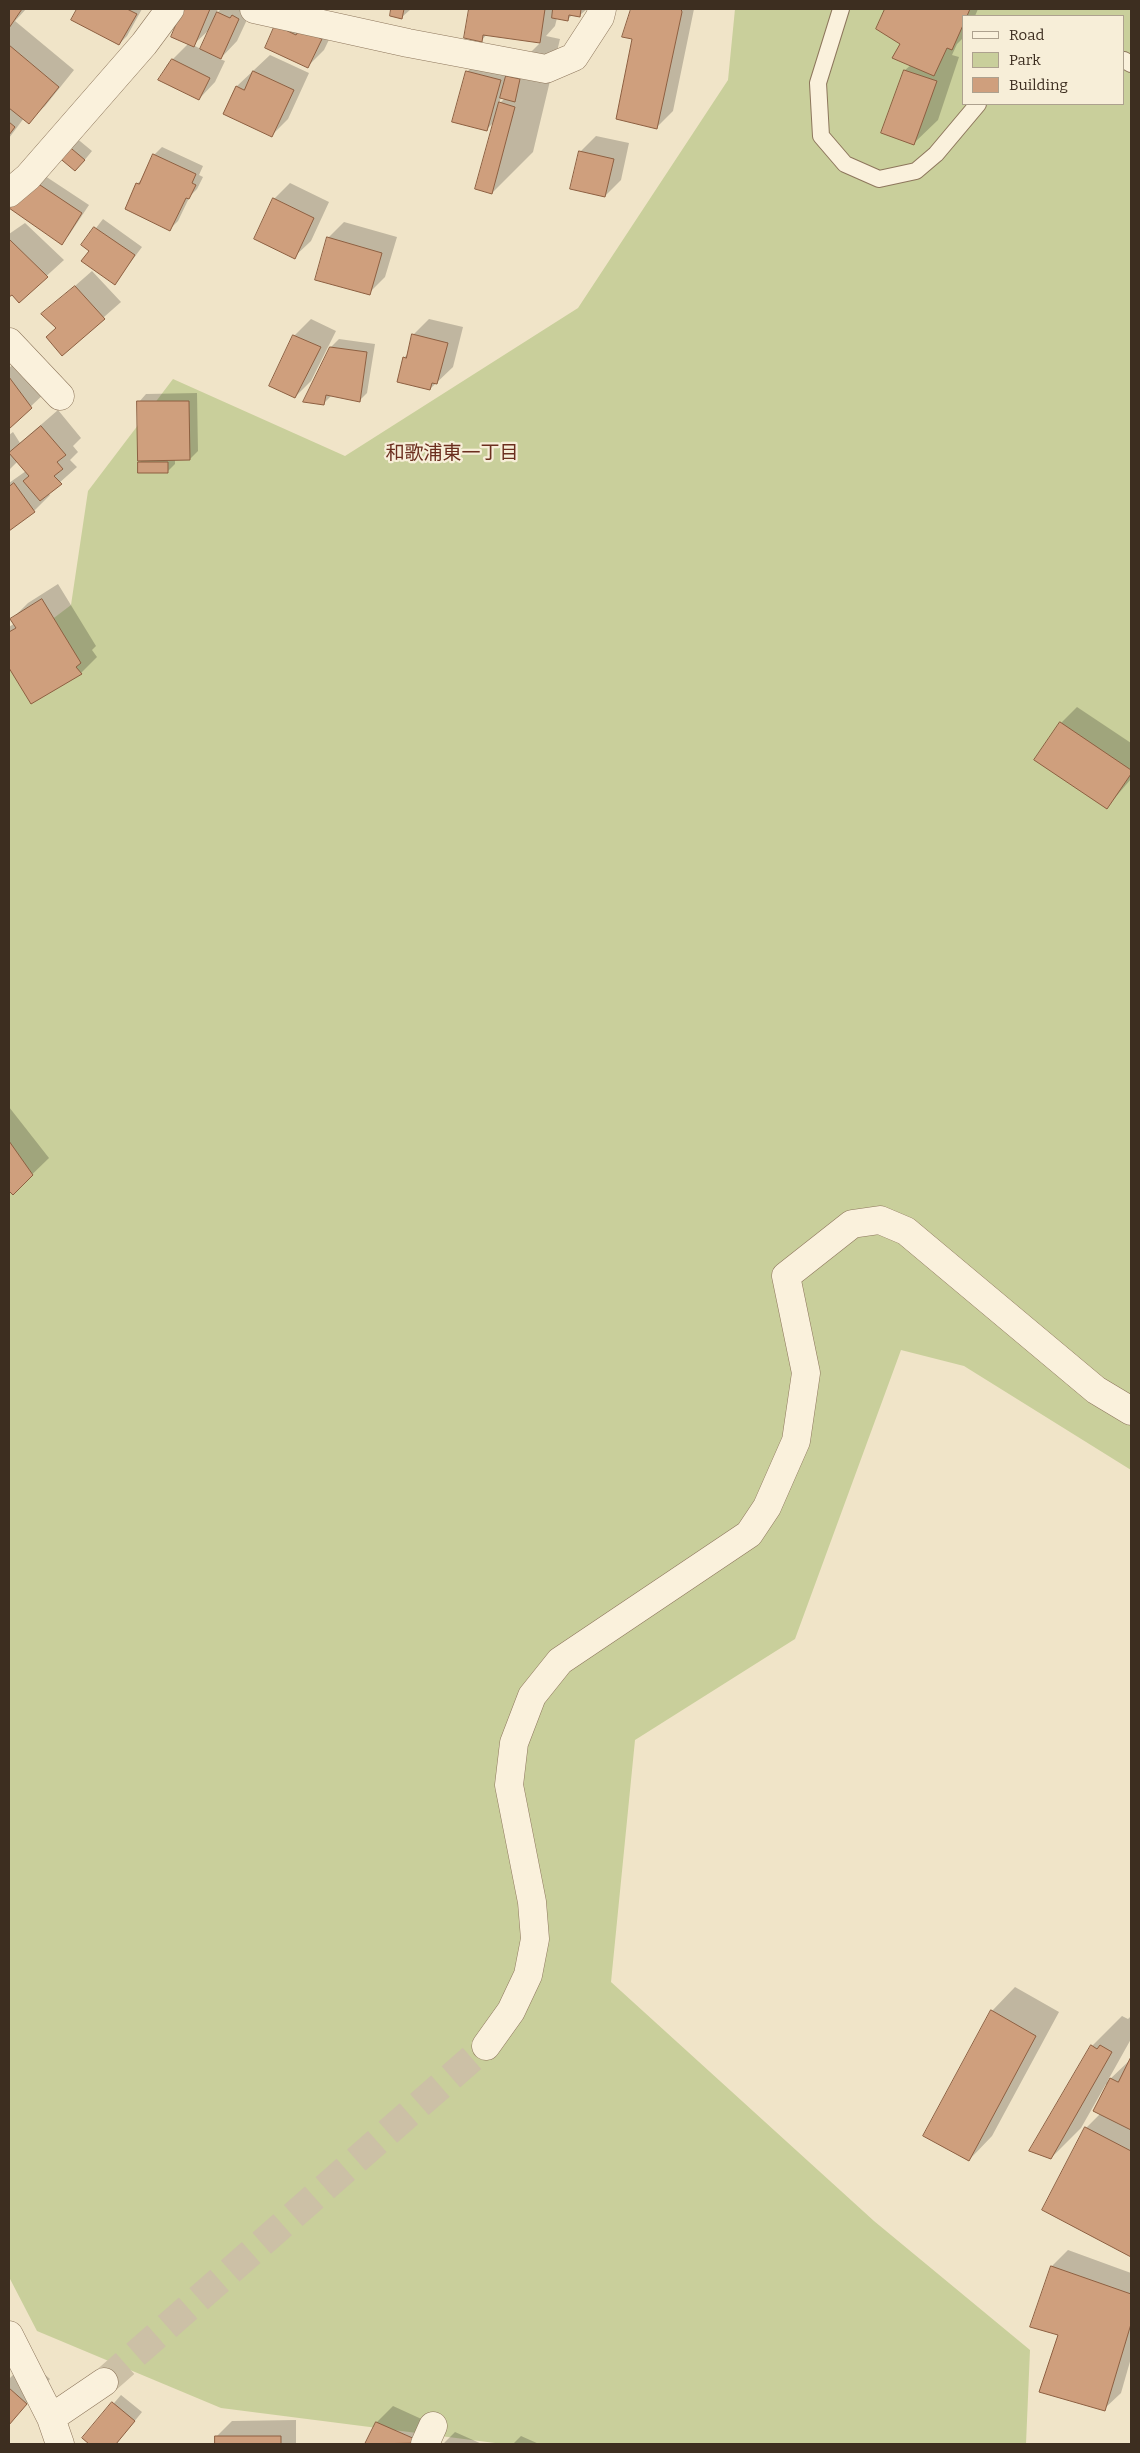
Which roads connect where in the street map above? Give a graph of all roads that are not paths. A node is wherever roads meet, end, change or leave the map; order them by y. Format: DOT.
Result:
graph roads {
  1 [pos="170,9"];
  2 [pos="254,9"];
  3 [pos="602,9"];
  4 [pos="842,9"];
  5 [pos="977,105"];
  6 [pos="9,193"];
  7 [pos="9,342"];
  8 [pos="60,396"];
  9 [pos="1131,1411"];
  10 [pos="486,2046"];
  11 [pos="9,2335"];
  12 [pos="104,2382"];
  13 [pos="51,2418"];
  14 [pos="60,2444"];
  1 -- 6 [label="street"];
  2 -- 3 [label="street"];
  4 -- 5 [label="lane"];
  7 -- 8 [label="street"];
  9 -- 10 [label="street"];
  11 -- 13 [label="street"];
  12 -- 13 [label="street"];
  13 -- 14 [label="street"];
}
